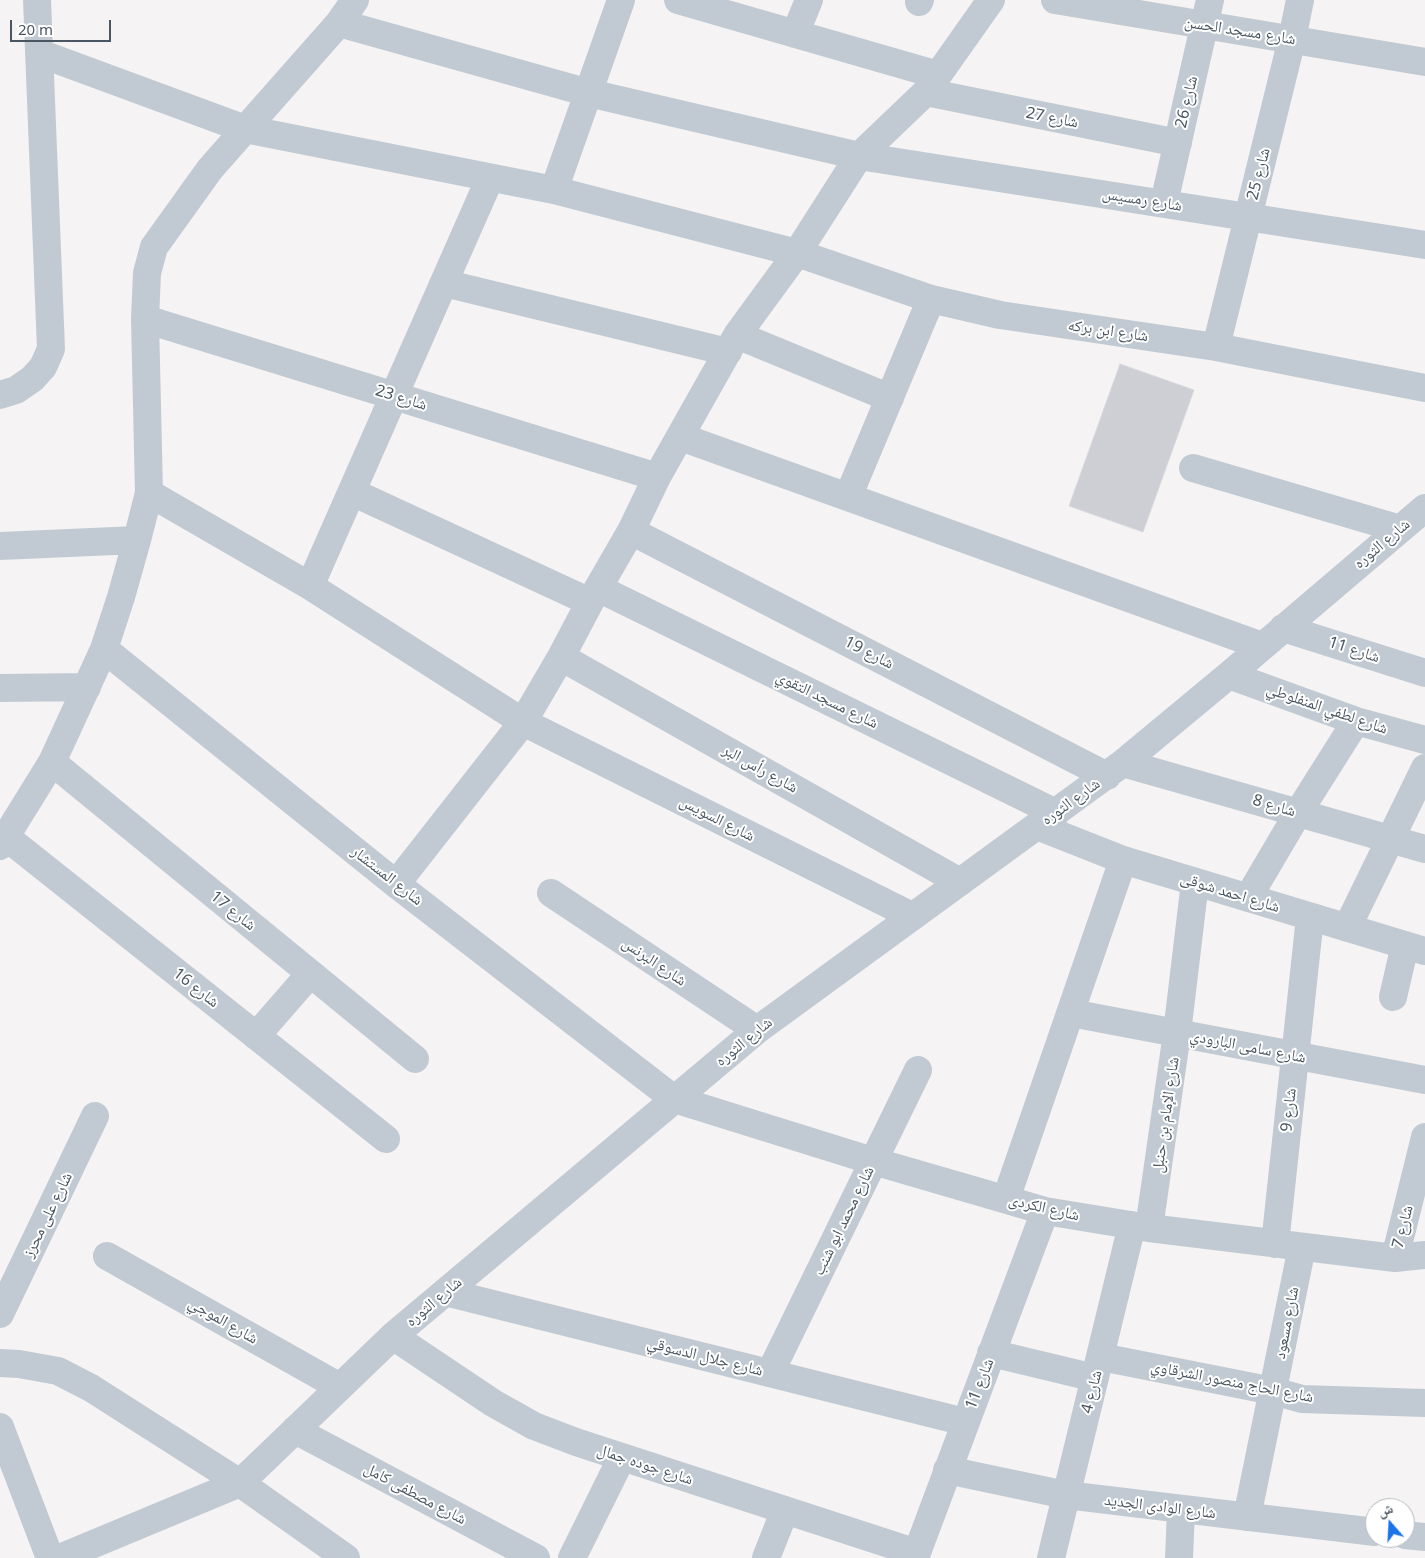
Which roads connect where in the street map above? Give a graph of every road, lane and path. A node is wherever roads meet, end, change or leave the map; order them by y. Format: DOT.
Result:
graph roads {
  1 [pos="37,0"];
  2 [pos="354,0"];
  3 [pos="621,0"];
  4 [pos="678,0"];
  5 [pos="810,0"];
  6 [pos="991,0"];
  7 [pos="1055,0"];
  8 [pos="1300,0"];
  9 [pos="1207,13"];
  10 [pos="338,22"];
  11 [pos="795,34"];
  12 [pos="1292,39"];
  13 [pos="39,53"];
  14 [pos="1425,62"];
  15 [pos="932,84"];
  16 [pos="589,93"];
  17 [pos="244,129"];
  18 [pos="1178,142"];
  19 [pos="859,156"];
  20 [pos="490,178"];
  21 [pos="554,190"];
  22 [pos="1164,204"];
  23 [pos="1248,217"];
  24 [pos="1425,245"];
  25 [pos="797,254"];
  26 [pos="444,283"];
  27 [pos="931,300"];
  28 [pos="146,319"];
  29 [pos="732,344"];
  30 [pos="1216,347"];
  31 [pos="1425,388"];
  32 [pos="0,395"];
  33 [pos="395,396"];
  34 [pos="890,398"];
  35 [pos="681,437"];
  36 [pos="1193,468"];
  37 [pos="657,477"];
  38 [pos="352,492"];
  39 [pos="148,493"];
  40 [pos="848,497"];
  41 [pos="1425,508"];
  42 [pos="1400,529"];
  43 [pos="631,531"];
  44 [pos="137,540"];
  45 [pos="0,546"];
  46 [pos="310,586"];
  47 [pos="594,595"];
  48 [pos="1283,628"];
  49 [pos="1262,646"];
  50 [pos="104,649"];
  51 [pos="561,657"];
  52 [pos="1425,673"];
  53 [pos="1229,675"];
  54 [pos="86,686"];
  55 [pos="0,688"];
  56 [pos="1356,721"];
  57 [pos="523,722"];
  58 [pos="1425,740"];
  59 [pos="52,762"];
  60 [pos="1425,768"];
  61 [pos="1115,769"];
  62 [pos="1298,813"];
  63 [pos="1046,819"];
  64 [pos="1390,839"];
  65 [pos="3,842"];
  66 [pos="1425,849"];
  67 [pos="1123,860"];
  68 [pos="960,882"];
  69 [pos="1195,882"];
  70 [pos="396,884"];
  71 [pos="551,893"];
  72 [pos="1248,898"];
  73 [pos="912,916"];
  74 [pos="1310,917"];
  75 [pos="1347,928"];
  76 [pos="1415,948"];
  77 [pos="310,974"];
  78 [pos="1393,997"];
  79 [pos="1071,1013"];
  80 [pos="757,1030"];
  81 [pos="1177,1033"];
  82 [pos="256,1036"];
  83 [pos="1296,1056"];
  84 [pos="415,1059"];
  85 [pos="918,1070"];
  86 [pos="1425,1080"];
  87 [pos="674,1099"];
  88 [pos="95,1116"];
  89 [pos="1425,1137"];
  90 [pos="386,1139"];
  91 [pos="873,1161"];
  92 [pos="1006,1199"];
  93 [pos="1045,1211"];
  94 [pos="1141,1227"];
  95 [pos="1275,1244"];
  96 [pos="1302,1247"];
  97 [pos="1425,1255"];
  98 [pos="107,1256"];
  99 [pos="1395,1258"];
  100 [pos="445,1292"];
  101 [pos="0,1314"];
  102 [pos="393,1336"];
  103 [pos="991,1353"];
  104 [pos="0,1363"];
  105 [pos="1098,1367"];
  106 [pos="770,1373"];
  107 [pos="340,1387"];
  108 [pos="1273,1391"];
  109 [pos="1425,1403"];
  110 [pos="965,1422"];
  111 [pos="0,1428"];
  112 [pos="295,1430"];
  113 [pos="622,1457"];
  114 [pos="947,1470"];
  115 [pos="240,1484"];
  116 [pos="1066,1495"];
  117 [pos="785,1510"];
  118 [pos="1181,1510"];
  119 [pos="1247,1518"];
  120 [pos="1365,1531"];
  121 [pos="916,1556"];
  122 [pos="50,1558"];
  123 [pos="60,1558"];
  124 [pos="346,1558"];
  125 [pos="536,1558"];
  126 [pos="572,1558"];
  127 [pos="766,1558"];
  128 [pos="1051,1558"];
  129 [pos="1179,1558"];
  1 -- 13 [label="street"];
  2 -- 10 [label="street"];
  3 -- 16 [label="street"];
  4 -- 11 [label="street, شارع 27"];
  5 -- 11 [label="street"];
  6 -- 15 [label="street"];
  7 -- 9 [label="street, شارع مسجد الحسن"];
  8 -- 12 [label="street, شارع 25"];
  9 -- 12 [label="street, شارع مسجد الحسن"];
  9 -- 18 [label="street, شارع 26"];
  10 -- 16 [label="street, شارع رمسيس"];
  10 -- 17 [label="street"];
  11 -- 15 [label="street, شارع 27"];
  12 -- 14 [label="street, شارع مسجد الحسن"];
  12 -- 23 [label="street, شارع 25"];
  13 -- 17 [label="street, شارع ابن بركه"];
  13 -- 32 [label="street"];
  15 -- 18 [label="street, شارع 27"];
  15 -- 19 [label="street"];
  16 -- 19 [label="street, شارع رمسيس"];
  16 -- 21 [label="street"];
  17 -- 20 [label="street, شارع ابن بركه"];
  17 -- 28 [label="street"];
  18 -- 22 [label="street, شارع 26"];
  19 -- 22 [label="street, شارع رمسيس"];
  19 -- 25 [label="street"];
  20 -- 21 [label="street, شارع ابن بركه"];
  20 -- 26 [label="street"];
  21 -- 25 [label="street, شارع ابن بركه"];
  22 -- 23 [label="street, شارع رمسيس"];
  23 -- 24 [label="street, شارع رمسيس"];
  23 -- 30 [label="street, شارع 25"];
  25 -- 27 [label="street, شارع ابن بركه"];
  25 -- 29 [label="street"];
  26 -- 29 [label="street"];
  26 -- 33 [label="street"];
  27 -- 30 [label="street, شارع ابن بركه"];
  27 -- 34 [label="street"];
  28 -- 33 [label="street, شارع 23"];
  28 -- 39 [label="street"];
  29 -- 34 [label="street"];
  29 -- 35 [label="street"];
  30 -- 31 [label="street, شارع ابن بركه"];
  33 -- 37 [label="street, شارع 23"];
  33 -- 38 [label="street"];
  34 -- 40 [label="street"];
  35 -- 37 [label="street"];
  35 -- 40 [label="street"];
  36 -- 42 [label="street"];
  37 -- 43 [label="street"];
  38 -- 46 [label="street"];
  38 -- 47 [label="street, شارع مسجد التقوي"];
  39 -- 44 [label="street"];
  39 -- 46 [label="street, شارع السويس"];
  40 -- 49 [label="street"];
  41 -- 42 [label="street, شارع الثوره"];
  42 -- 48 [label="street, شارع الثوره"];
  43 -- 47 [label="street"];
  43 -- 61 [label="street, شارع 19"];
  44 -- 45 [label="street"];
  44 -- 50 [label="street"];
  46 -- 57 [label="street, شارع السويس"];
  47 -- 51 [label="street"];
  47 -- 63 [label="street, شارع مسجد التقوي"];
  48 -- 49 [label="street, شارع الثوره"];
  48 -- 52 [label="street, شارع 11"];
  49 -- 53 [label="street, شارع الثوره"];
  50 -- 54 [label="street"];
  50 -- 70 [label="street, شارع المستشار"];
  51 -- 57 [label="street"];
  51 -- 68 [label="street, شارع رأس البر"];
  53 -- 56 [label="street, شارع لطفي المنفلوطي"];
  53 -- 61 [label="street, شارع الثوره"];
  54 -- 55 [label="street"];
  54 -- 59 [label="street"];
  56 -- 58 [label="street, شارع لطفي المنفلوطي"];
  56 -- 62 [label="street"];
  57 -- 70 [label="street"];
  57 -- 73 [label="street, شارع السويس"];
  59 -- 65 [label="street"];
  59 -- 77 [label="street, شارع 17"];
  60 -- 64 [label="street"];
  61 -- 62 [label="street, شارع 8"];
  61 -- 63 [label="street, شارع الثوره"];
  62 -- 64 [label="street, شارع 8"];
  62 -- 72 [label="street"];
  63 -- 67 [label="street, شارع احمد شوقى"];
  63 -- 68 [label="street, شارع الثوره"];
  64 -- 66 [label="street, شارع 8"];
  64 -- 75 [label="street"];
  65 -- 82 [label="street, شارع 16"];
  67 -- 69 [label="street, شارع احمد شوقى"];
  67 -- 79 [label="street"];
  68 -- 73 [label="street, شارع الثوره"];
  69 -- 72 [label="street, شارع احمد شوقى"];
  69 -- 81 [label="street, شارع الإمام بن حنبل"];
  70 -- 87 [label="street, شارع المستشار"];
  71 -- 80 [label="street, شارع البرنس"];
  72 -- 74 [label="street, شارع احمد شوقى"];
  73 -- 80 [label="street, شارع الثوره"];
  74 -- 75 [label="street, شارع احمد شوقى"];
  74 -- 83 [label="street, شارع 9"];
  75 -- 76 [label="street, شارع احمد شوقى"];
  76 -- 78 [label="street"];
  77 -- 82 [label="street"];
  77 -- 84 [label="street, شارع 17"];
  79 -- 81 [label="street, شارع سامى البارودي"];
  79 -- 92 [label="street"];
  80 -- 87 [label="street, شارع الثوره"];
  81 -- 83 [label="street, شارع سامى البارودي"];
  81 -- 94 [label="street, شارع الإمام بن حنبل"];
  82 -- 90 [label="street, شارع 16"];
  83 -- 86 [label="street, شارع سامى البارودي"];
  83 -- 95 [label="street, شارع 9"];
  85 -- 91 [label="street, شارع محمد ابو شنب"];
  87 -- 91 [label="street, شارع الكردى"];
  87 -- 100 [label="street, شارع الثوره"];
  88 -- 101 [label="street, شارع على محرز"];
  89 -- 99 [label="street, شارع 7"];
  91 -- 92 [label="street, شارع الكردى"];
  91 -- 106 [label="street, شارع محمد ابو شنب"];
  92 -- 93 [label="street, شارع الكردى"];
  93 -- 94 [label="street, شارع الكردى"];
  93 -- 103 [label="street, شارع 11"];
  94 -- 95 [label="street, شارع الكردى"];
  94 -- 105 [label="street, شارع 4"];
  95 -- 96 [label="street, شارع الكردى"];
  96 -- 99 [label="street, شارع الكردى"];
  96 -- 108 [label="street, شارع مسعود"];
  97 -- 99 [label="street, شارع الكردى"];
  98 -- 107 [label="street, شارع الموجي"];
  100 -- 102 [label="street, شارع الثوره"];
  100 -- 106 [label="street, شارع جلال الدسوقي"];
  102 -- 107 [label="street, شارع الثوره"];
  102 -- 113 [label="street, شارع جوده جمال"];
  103 -- 105 [label="street, شارع الحاج منصور الشرقاوي"];
  103 -- 110 [label="street, شارع 11"];
  104 -- 115 [label="street"];
  105 -- 108 [label="street, شارع الحاج منصور الشرقاوي"];
  105 -- 116 [label="street, شارع 4"];
  106 -- 110 [label="street, شارع جلال الدسوقي"];
  107 -- 112 [label="street, شارع الثوره"];
  108 -- 109 [label="street, شارع الحاج منصور الشرقاوي"];
  108 -- 119 [label="street, شارع مسعود"];
  110 -- 114 [label="street, شارع 11"];
  111 -- 122 [label="street"];
  112 -- 115 [label="street, شارع الثوره"];
  112 -- 125 [label="street, شارع مصطفى كامل"];
  113 -- 117 [label="street, شارع جوده جمال"];
  113 -- 126 [label="street"];
  114 -- 116 [label="street, شارع الوادى الجديد"];
  114 -- 121 [label="street, شارع 11"];
  115 -- 123 [label="street, شارع الثوره"];
  115 -- 124 [label="street"];
  116 -- 118 [label="street, شارع الوادى الجديد"];
  116 -- 128 [label="street, شارع 4"];
  117 -- 121 [label="street, شارع جوده جمال"];
  117 -- 127 [label="street"];
  118 -- 119 [label="street, شارع الوادى الجديد"];
  118 -- 129 [label="street"];
  119 -- 120 [label="street, شارع الوادى الجديد"];
}
